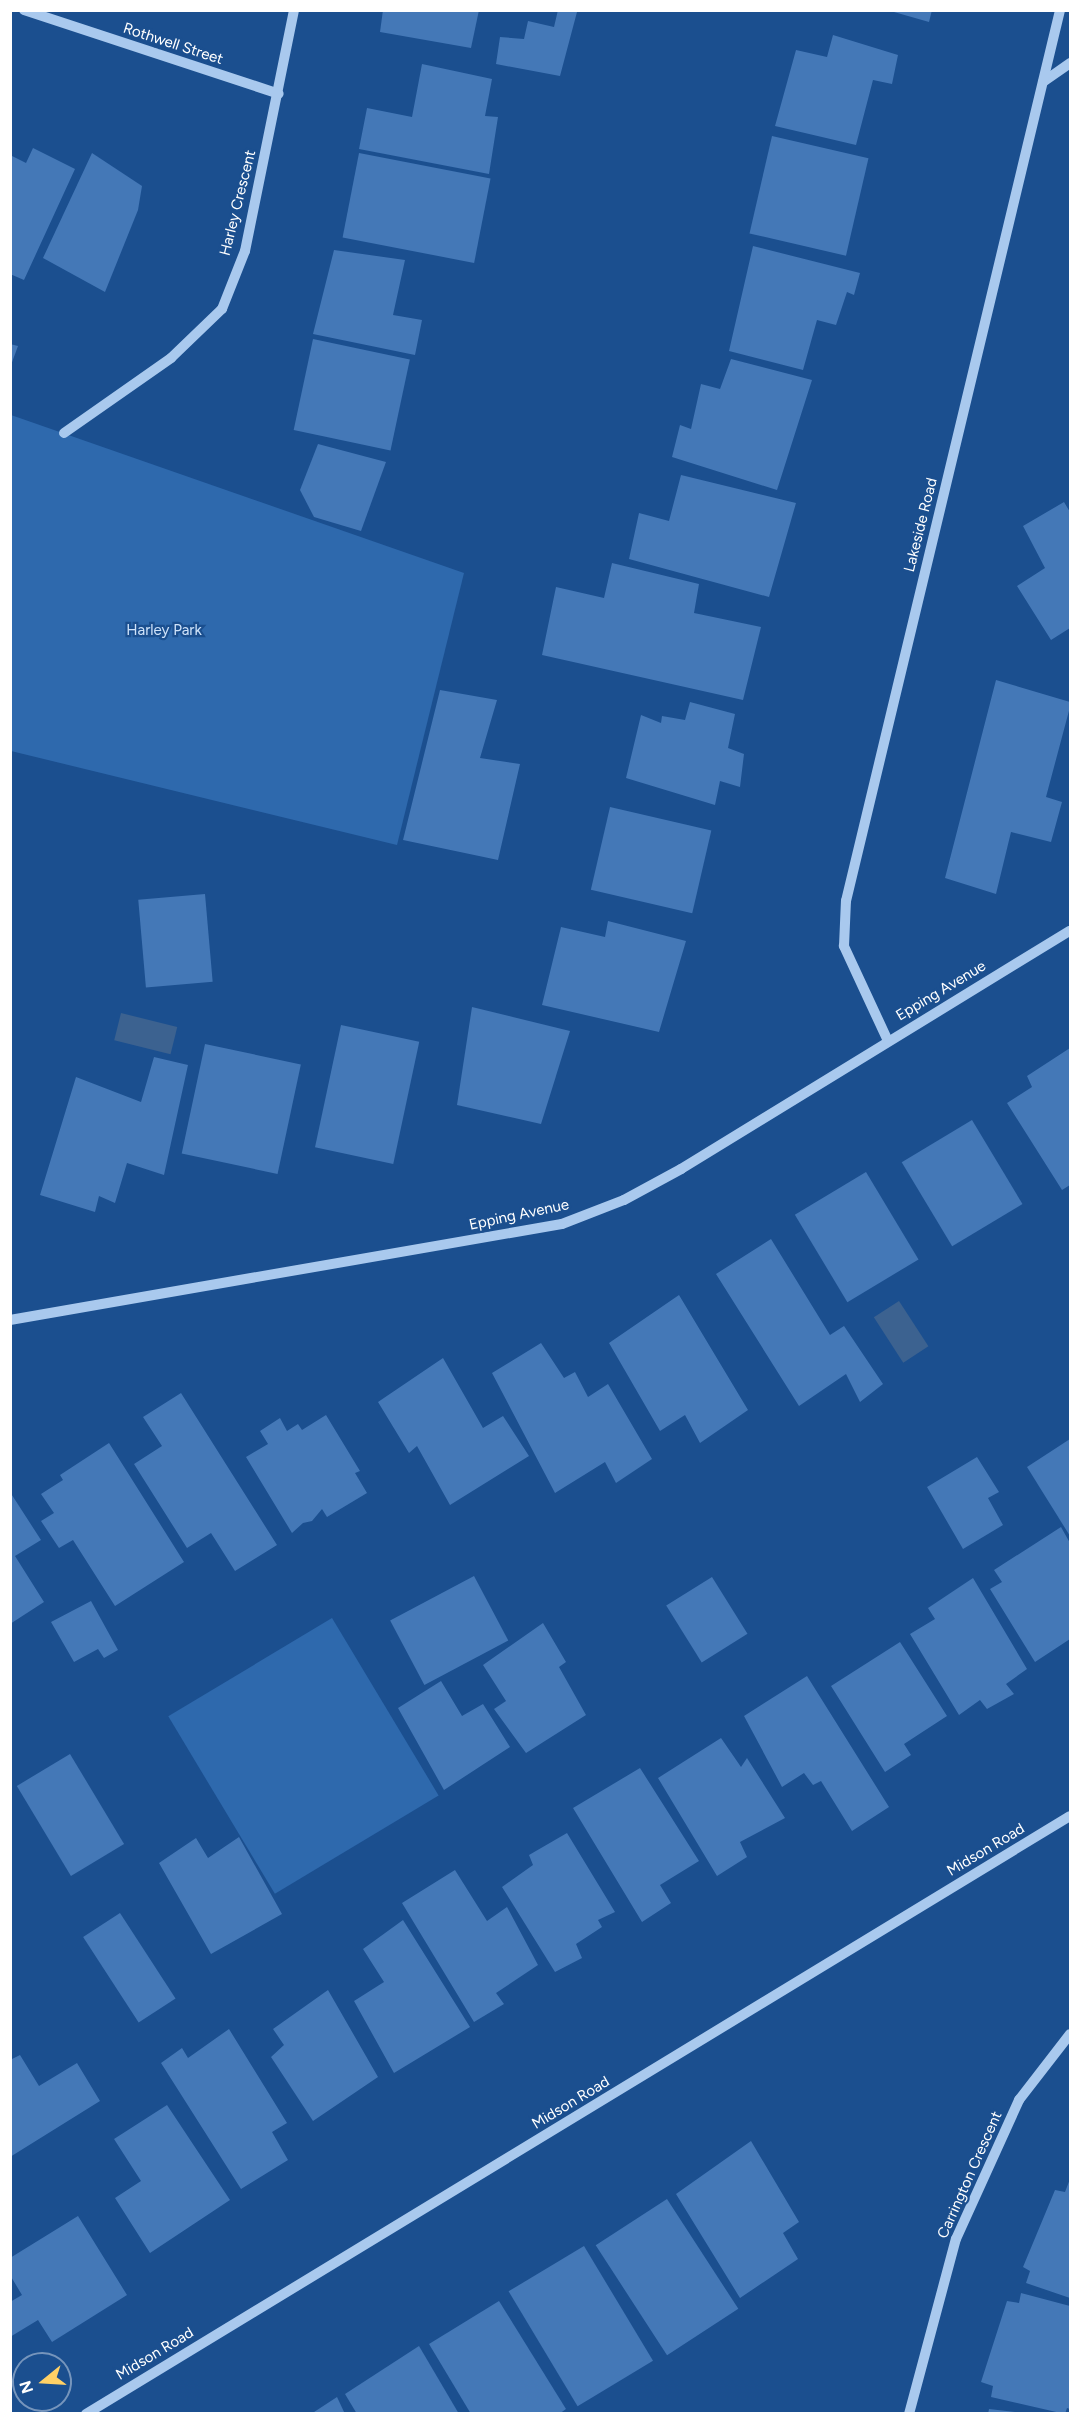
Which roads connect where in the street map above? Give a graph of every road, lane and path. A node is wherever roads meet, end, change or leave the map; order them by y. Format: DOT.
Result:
graph roads {
  1 [pos="24,10"];
  2 [pos="294,10"];
  3 [pos="1060,10"];
  4 [pos="1071,63"];
  5 [pos="1043,82"];
  6 [pos="279,94"];
  7 [pos="63,433"];
  8 [pos="1071,931"];
  9 [pos="888,1041"];
  10 [pos="10,1320"];
  11 [pos="1071,1816"];
  12 [pos="1071,2034"];
  13 [pos="86,2414"];
  14 [pos="909,2414"];
  1 -- 6 [label="street, Rothwell Street"];
  2 -- 6 [label="street, Harley Crescent"];
  3 -- 5 [label="street, Lakeside Road"];
  4 -- 5 [label="street"];
  5 -- 9 [label="street, Lakeside Road"];
  6 -- 7 [label="street, Harley Crescent"];
  8 -- 9 [label="street, Epping Avenue"];
  9 -- 10 [label="street, Epping Avenue"];
  11 -- 13 [label="street, Midson Road"];
  12 -- 14 [label="street, Carrington Crescent"];
}
